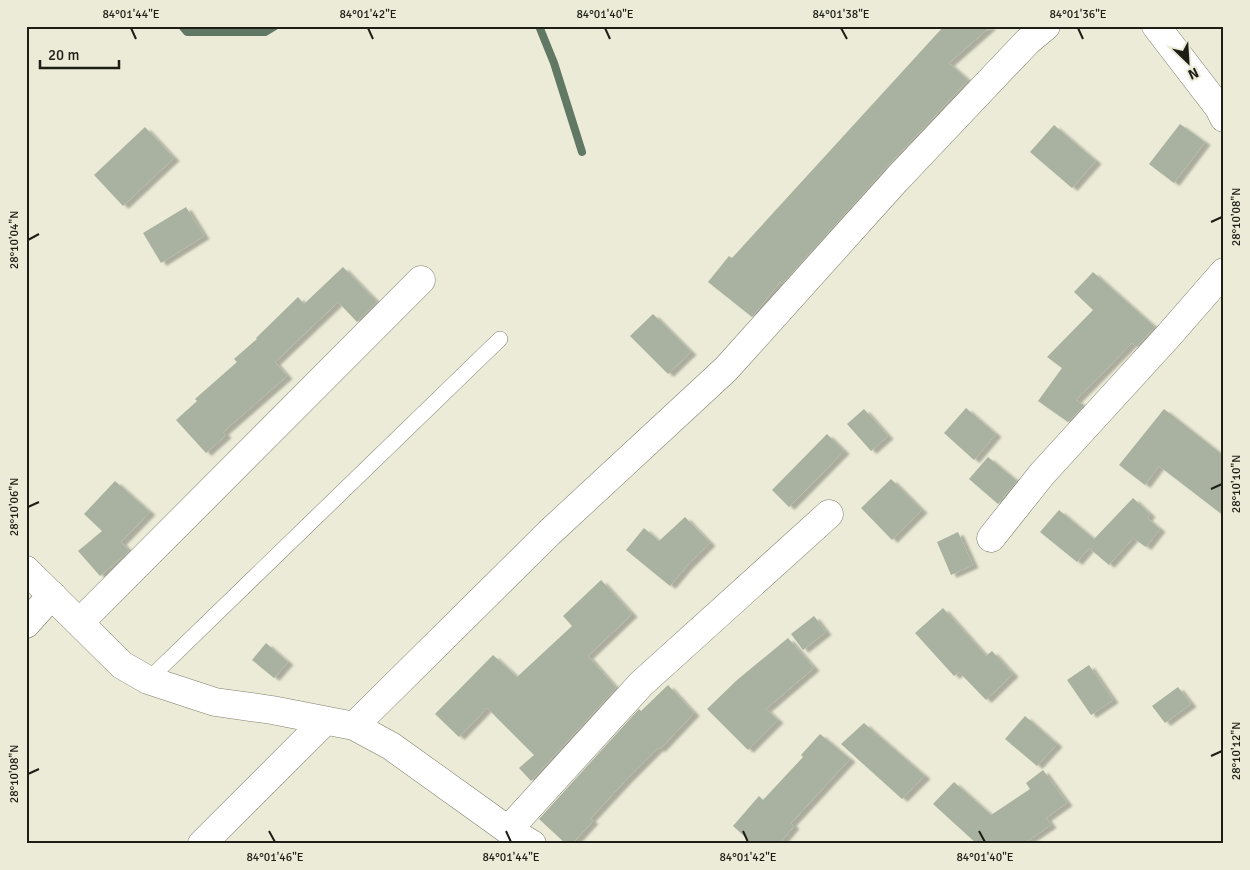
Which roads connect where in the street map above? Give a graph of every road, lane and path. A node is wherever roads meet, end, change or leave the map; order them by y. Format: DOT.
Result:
graph roads {
  1 [pos="1046,26"];
  2 [pos="1156,26"];
  3 [pos="1224,118"];
  4 [pos="1224,272"];
  5 [pos="421,280"];
  6 [pos="500,339"];
  7 [pos="829,514"];
  8 [pos="991,538"];
  9 [pos="26,570"];
  10 [pos="52,595"];
  11 [pos="80,622"];
  12 [pos="26,624"];
  13 [pos="148,680"];
  14 [pos="325,721"];
  15 [pos="354,726"];
  16 [pos="508,830"];
  17 [pos="202,844"];
  18 [pos="532,844"];
  1 -- 15 [label="street"];
  2 -- 3 [label="street"];
  4 -- 8 [label="street"];
  5 -- 11 [label="street"];
  6 -- 13 [label="lane"];
  7 -- 16 [label="street"];
  9 -- 10 [label="street"];
  10 -- 11 [label="street"];
  10 -- 12 [label="street"];
  11 -- 13 [label="street"];
  13 -- 14 [label="street"];
  14 -- 15 [label="street"];
  14 -- 17 [label="street"];
  15 -- 16 [label="street"];
  16 -- 18 [label="street"];
}
